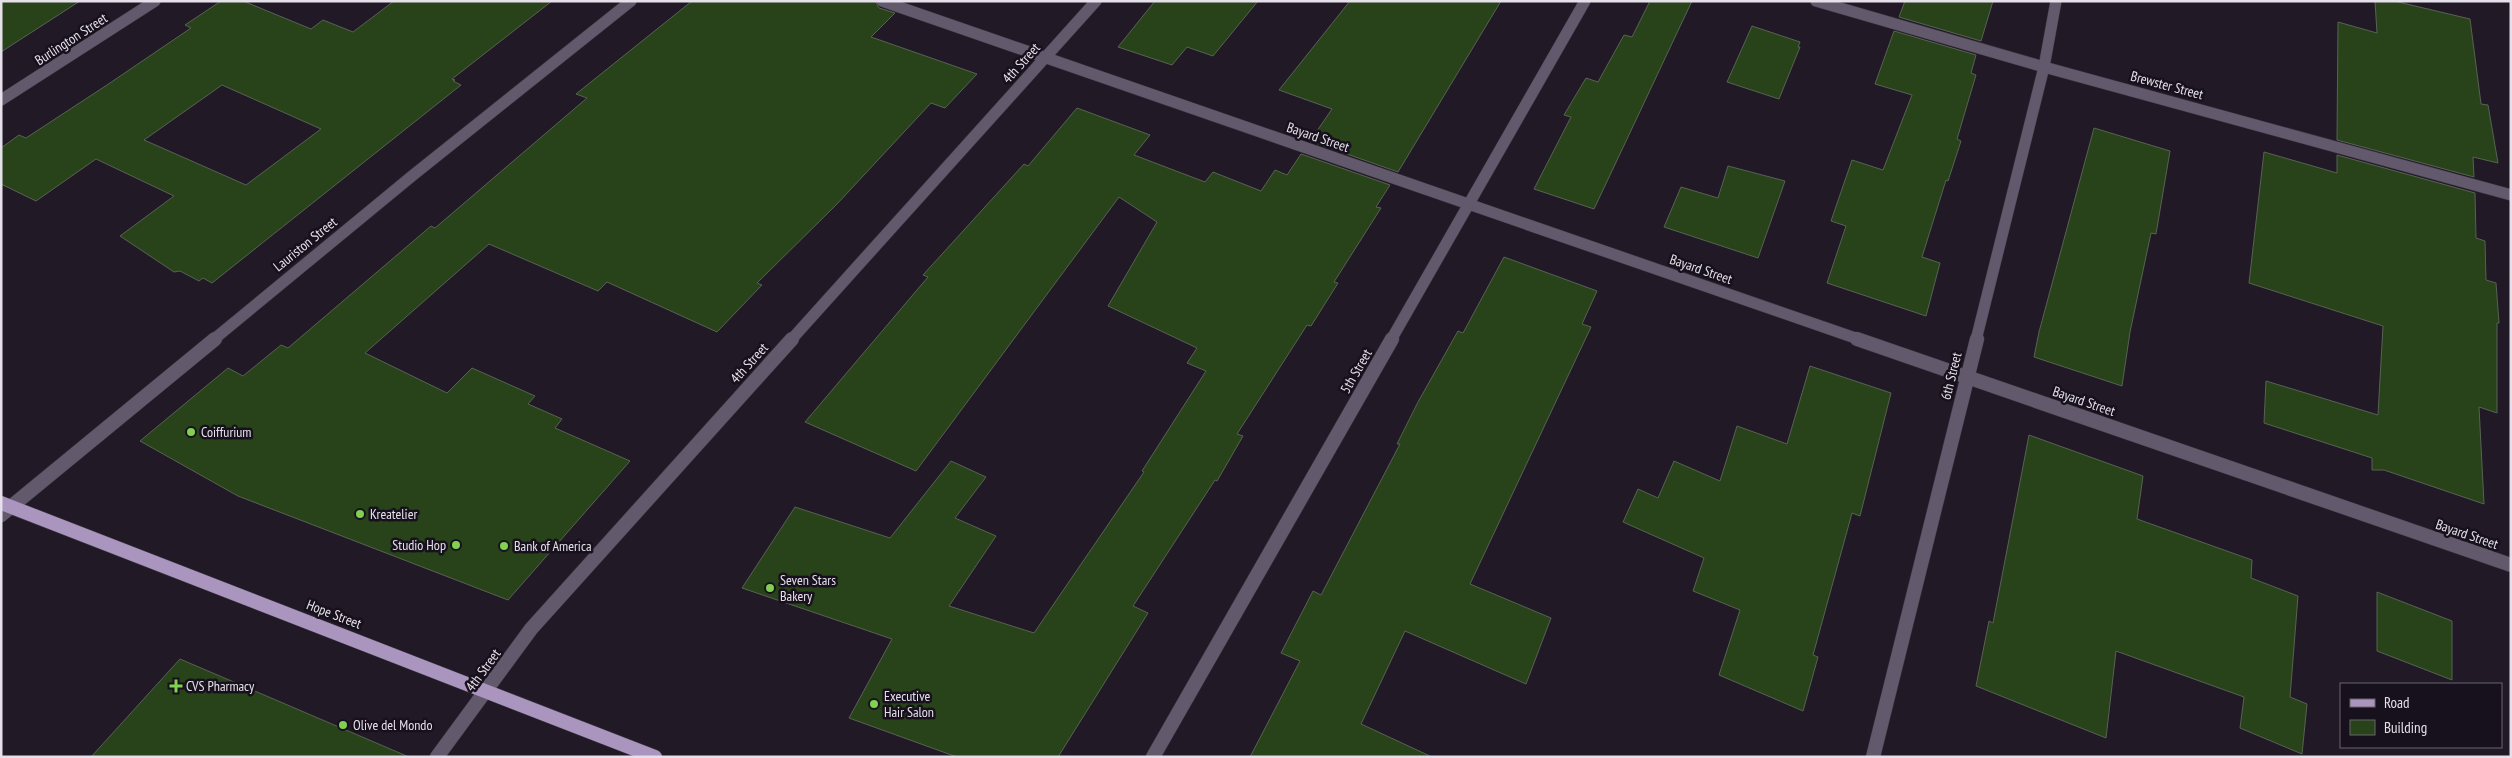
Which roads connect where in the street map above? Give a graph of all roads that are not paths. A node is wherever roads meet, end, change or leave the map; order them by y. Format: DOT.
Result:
graph roads {
  1 [pos="156,1"];
  2 [pos="631,1"];
  3 [pos="882,1"];
  4 [pos="1096,1"];
  5 [pos="1585,1"];
  6 [pos="1816,1"];
  7 [pos="2056,1"];
  8 [pos="1046,59"];
  9 [pos="2044,67"];
  10 [pos="1,100"];
  11 [pos="2511,195"];
  12 [pos="1468,204"];
  13 [pos="1966,377"];
  14 [pos="4,508"];
  15 [pos="2511,565"];
  16 [pos="487,690"];
  17 [pos="437,757"];
  18 [pos="655,757"];
  19 [pos="1153,757"];
  20 [pos="1873,757"];
  1 -- 10 [label="street, Burlington Street"];
  2 -- 14 [label="street, Lauriston Street"];
  3 -- 8 [label="street, Bayard Street"];
  4 -- 8 [label="street, 4th Street"];
  5 -- 12 [label="street, 5th Street"];
  6 -- 9 [label="street, Brewster Street"];
  7 -- 9 [label="street, 6th Street"];
  8 -- 12 [label="street, Bayard Street"];
  8 -- 16 [label="street, 4th Street"];
  9 -- 11 [label="street, Brewster Street"];
  9 -- 13 [label="street, 6th Street"];
  12 -- 13 [label="street, Bayard Street"];
  12 -- 19 [label="street, 5th Street"];
  13 -- 15 [label="street, Bayard Street"];
  13 -- 20 [label="street, 6th Street"];
  14 -- 16 [label="main road, Hope Street"];
  16 -- 17 [label="street, 4th Street"];
  16 -- 18 [label="main road, Hope Street"];
}
